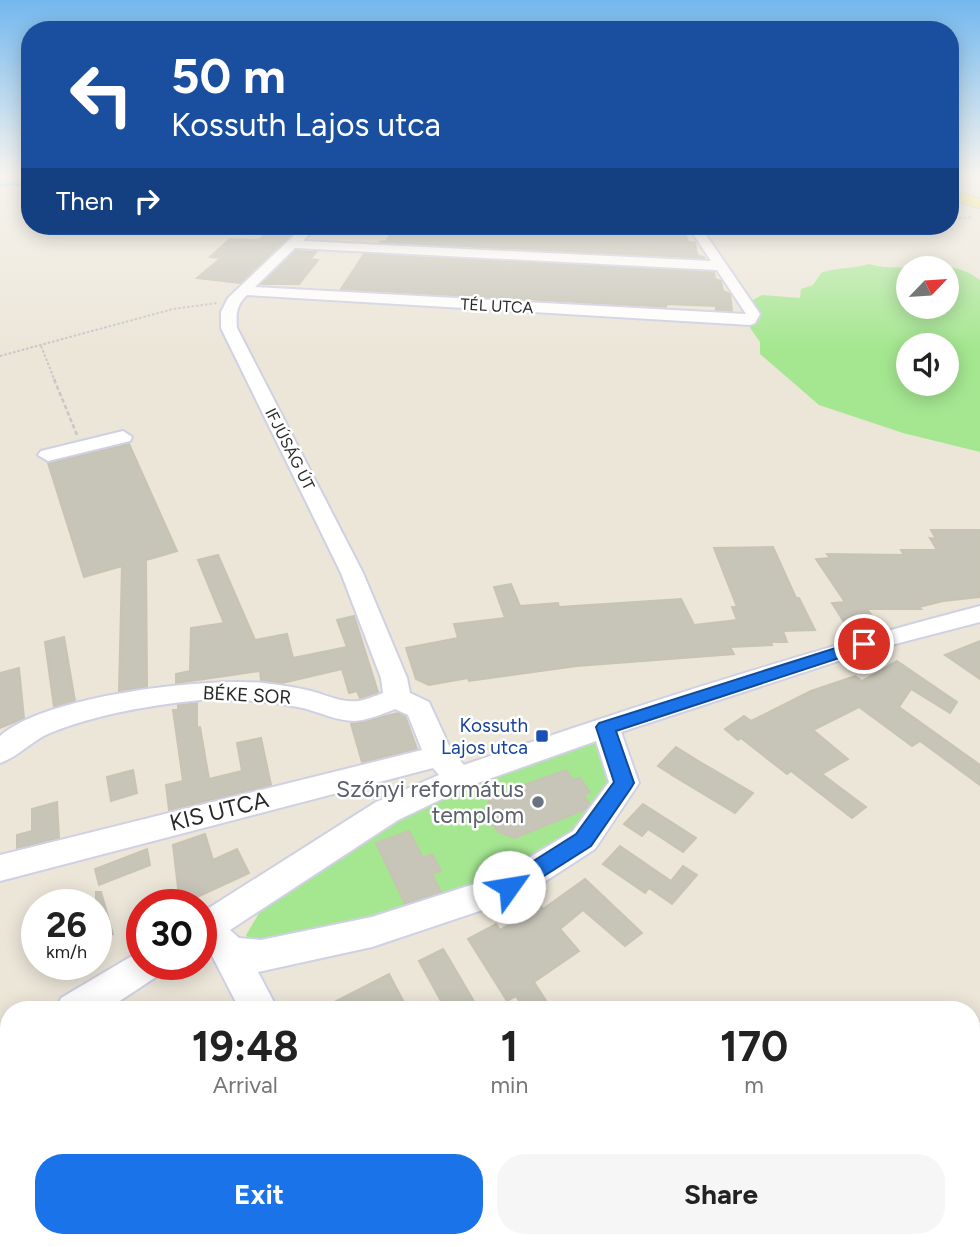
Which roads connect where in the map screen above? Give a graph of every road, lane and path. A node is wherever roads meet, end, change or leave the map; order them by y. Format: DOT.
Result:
graph roads {
  1 [pos="302,235"];
  2 [pos="700,235"];
  3 [pos="292,244"];
  4 [pos="721,266"];
  5 [pos="238,296"];
  6 [pos="41,346"];
  7 [pos="0,356"];
  8 [pos="123,437"];
  9 [pos="82,447"];
  10 [pos="48,455"];
  11 [pos="980,614"];
  12 [pos="397,698"];
  13 [pos="605,727"];
  14 [pos="0,752"];
  15 [pos="449,767"];
  16 [pos="0,867"];
  17 [pos="217,921"];
  18 [pos="217,939"];
  19 [pos="230,953"];
  20 [pos="126,977"];
  21 [pos="88,1001"];
  22 [pos="255,1001"];
  1 -- 3 [label="street"];
  2 -- 4 [label="street"];
  3 -- 4 [label="street"];
  3 -- 5 [label="street"];
  4 -- 5 [label="street, TÉL UTCA"];
  5 -- 6 [label="path"];
  5 -- 12 [label="street, IFJÚSÁG ÚT"];
  6 -- 7 [label="path"];
  6 -- 9 [label="path"];
  8 -- 9 [label="street"];
  9 -- 10 [label="street"];
  11 -- 13 [label="street"];
  12 -- 14 [label="street, BÉKE SOR"];
  12 -- 15 [label="street"];
  13 -- 15 [label="street"];
  13 -- 19 [label="street"];
  15 -- 16 [label="street, KIS UTCA"];
  15 -- 17 [label="street"];
  18 -- 19 [label="street"];
  19 -- 22 [label="street"];
  20 -- 21 [label="street"];
}
